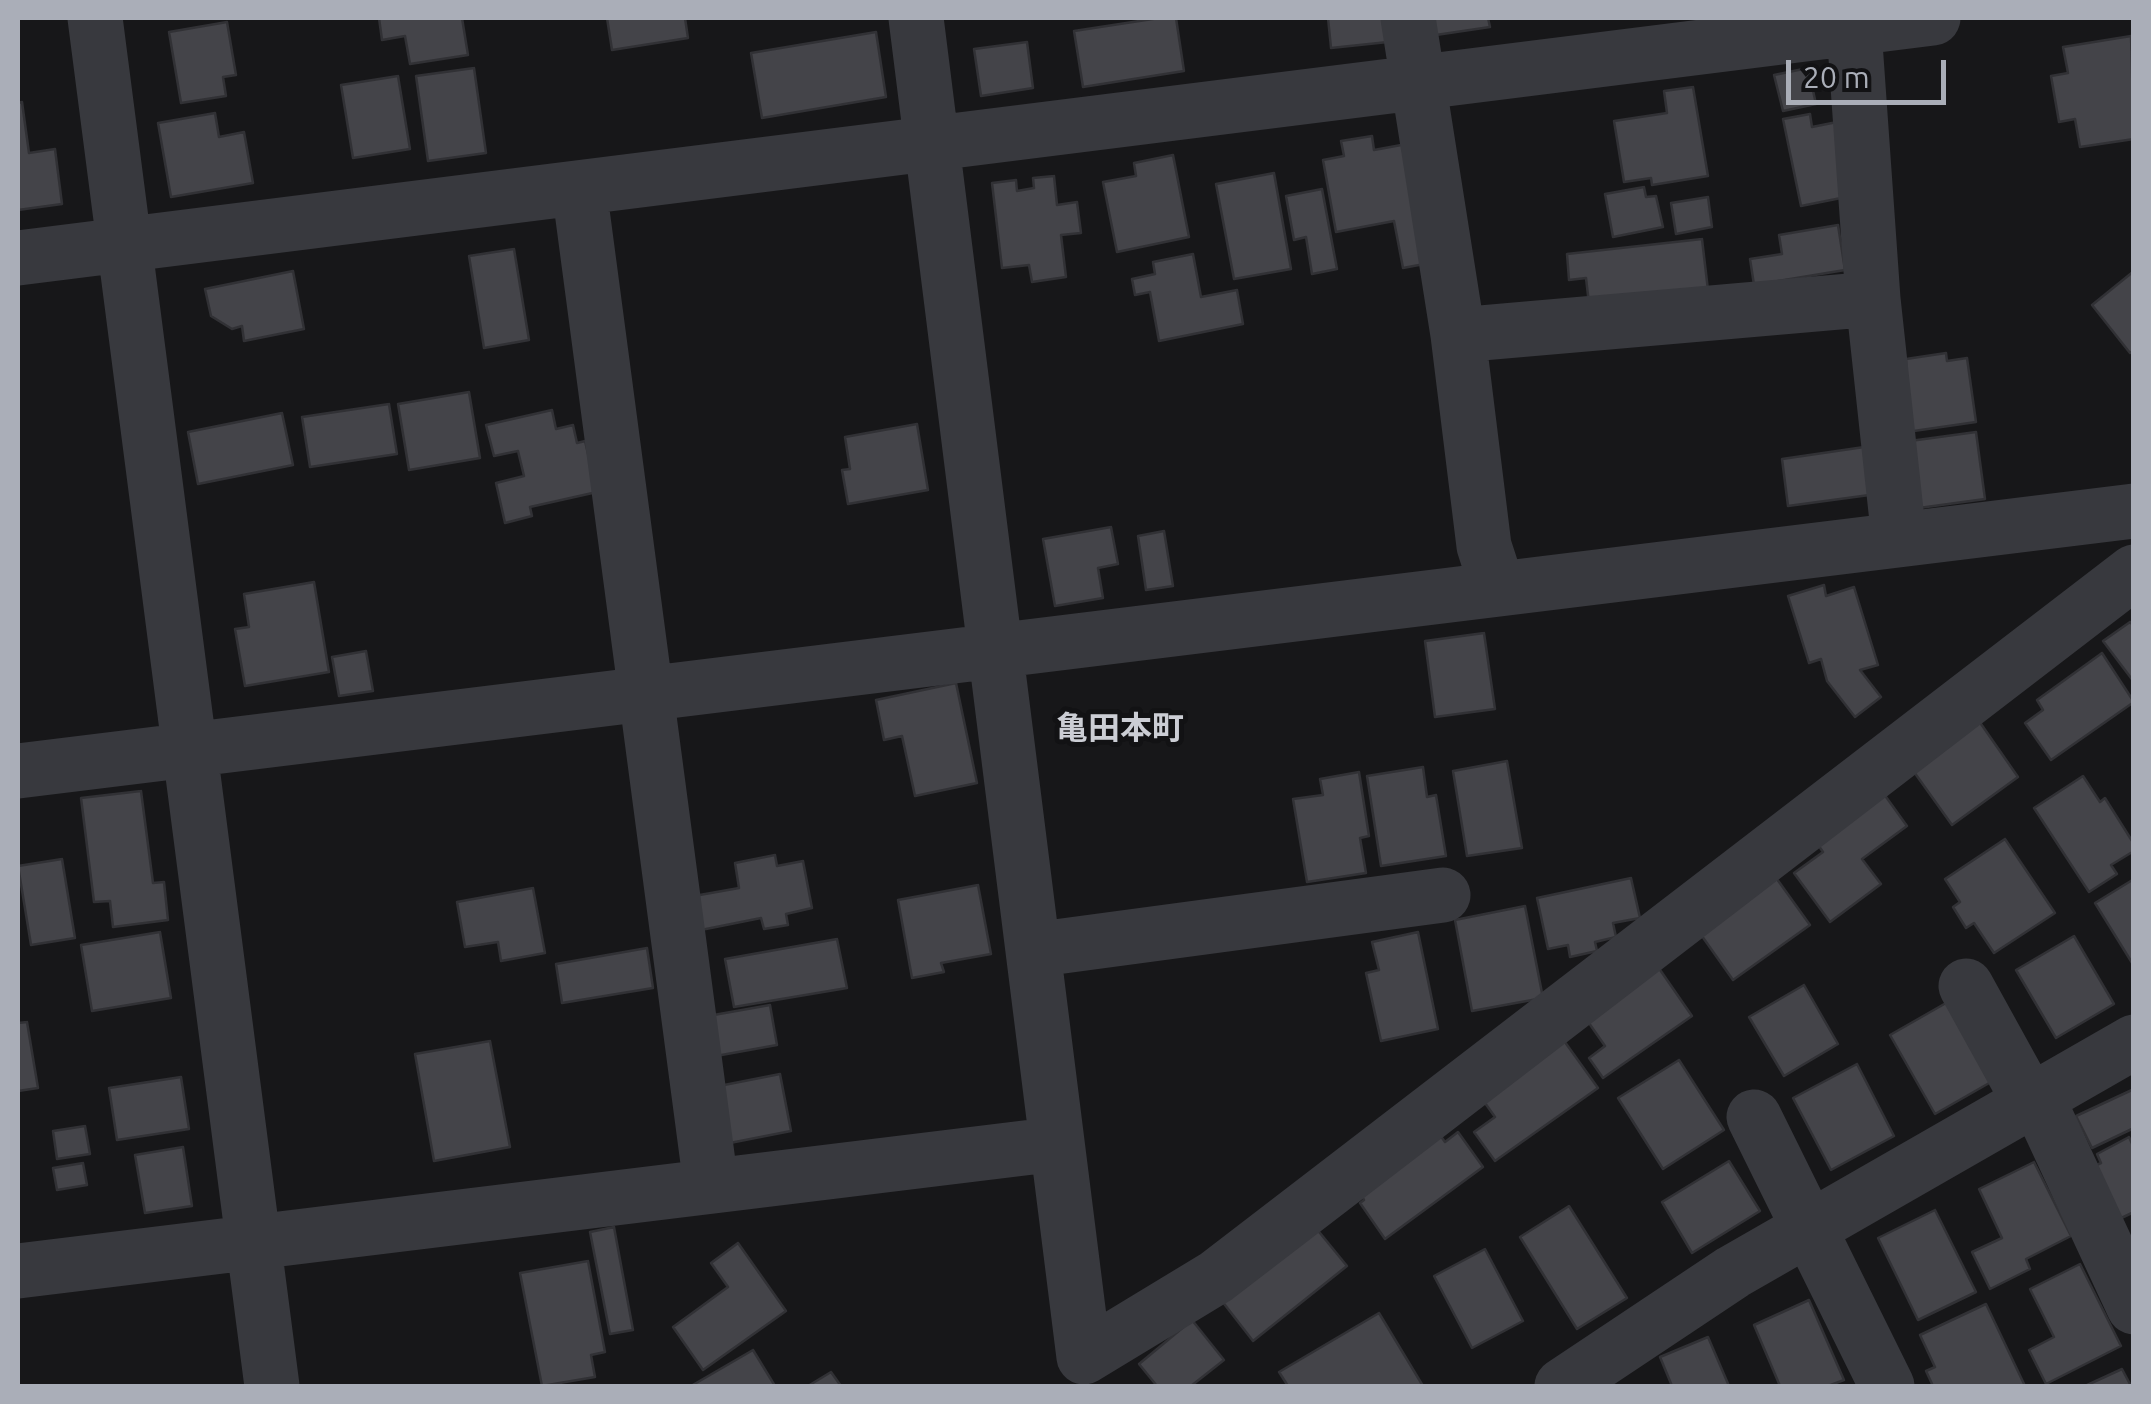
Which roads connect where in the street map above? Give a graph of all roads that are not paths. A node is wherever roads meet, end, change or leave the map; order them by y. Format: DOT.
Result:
graph roads {
  1 [pos="95,18"];
  2 [pos="916,18"];
  3 [pos="1408,18"];
  4 [pos="1933,18"];
  5 [pos="1854,29"];
  6 [pos="1418,80"];
  7 [pos="932,144"];
  8 [pos="579,188"];
  9 [pos="127,245"];
  10 [pos="18,258"];
  11 [pos="1874,299"];
  12 [pos="1458,335"];
  13 [pos="2134,511"];
  14 [pos="1899,539"];
  15 [pos="2134,572"];
  16 [pos="1498,589"];
  17 [pos="996,650"];
  18 [pos="647,693"];
  19 [pos="189,752"];
  20 [pos="18,772"];
  21 [pos="1443,894"];
  22 [pos="1033,950"];
  23 [pos="1966,986"];
  24 [pos="2134,1042"];
  25 [pos="2033,1100"];
  26 [pos="1754,1118"];
  27 [pos="1057,1144"];
  28 [pos="711,1185"];
  29 [pos="1812,1228"];
  30 [pos="254,1244"];
  31 [pos="18,1271"];
  32 [pos="2134,1306"];
  33 [pos="1580,1381"];
  34 [pos="272,1386"];
  35 [pos="1887,1386"];
  1 -- 9 [label="street"];
  2 -- 7 [label="street"];
  3 -- 6 [label="street"];
  4 -- 5 [label="street"];
  5 -- 6 [label="street"];
  5 -- 11 [label="street"];
  6 -- 7 [label="street"];
  6 -- 12 [label="street"];
  7 -- 8 [label="street"];
  7 -- 17 [label="street"];
  8 -- 9 [label="street"];
  8 -- 18 [label="street"];
  9 -- 10 [label="street"];
  9 -- 19 [label="street"];
  11 -- 12 [label="street"];
  11 -- 14 [label="street"];
  12 -- 16 [label="street"];
  13 -- 14 [label="street"];
  14 -- 16 [label="street"];
  15 -- 27 [label="street"];
  16 -- 17 [label="street"];
  17 -- 18 [label="street"];
  17 -- 22 [label="street"];
  18 -- 19 [label="street"];
  18 -- 28 [label="street"];
  19 -- 20 [label="street"];
  19 -- 30 [label="street"];
  21 -- 22 [label="street"];
  22 -- 27 [label="street"];
  23 -- 25 [label="street"];
  24 -- 25 [label="street"];
  25 -- 29 [label="street"];
  25 -- 32 [label="street"];
  26 -- 29 [label="street"];
  27 -- 28 [label="street"];
  28 -- 30 [label="street"];
  29 -- 33 [label="street"];
  29 -- 35 [label="street"];
  30 -- 31 [label="street"];
  30 -- 34 [label="street"];
}
